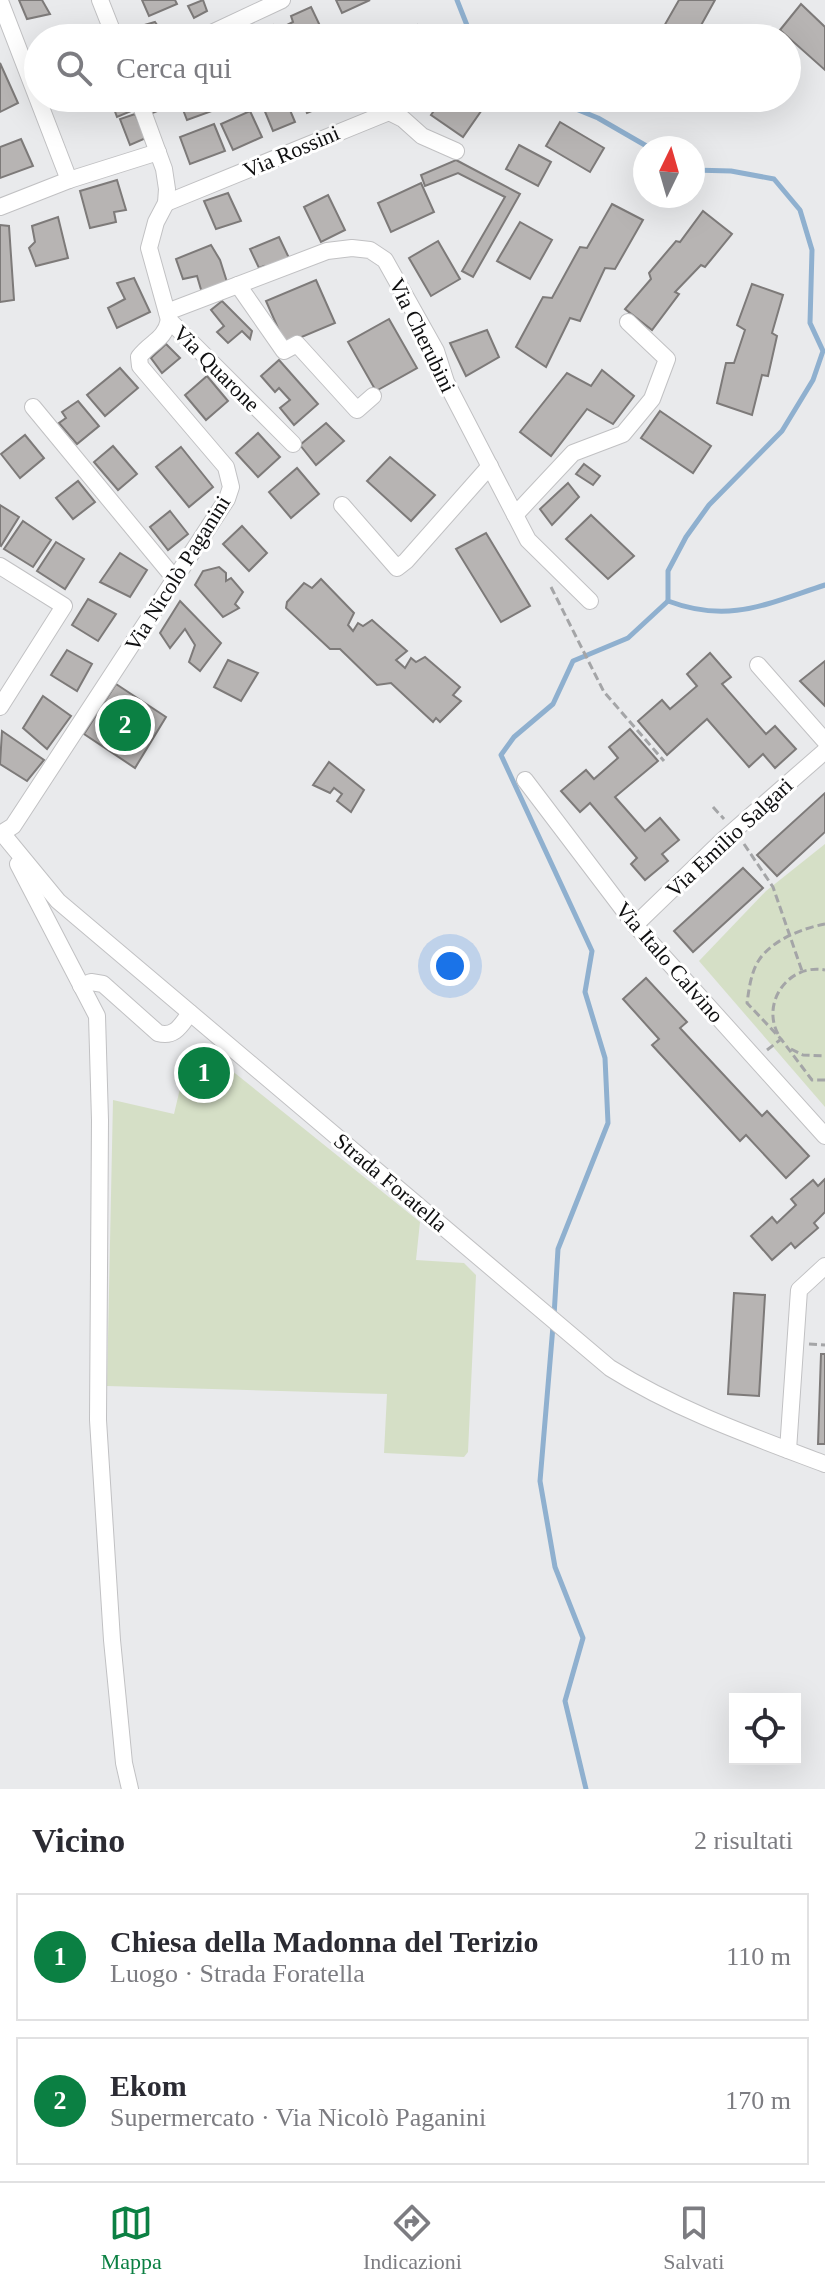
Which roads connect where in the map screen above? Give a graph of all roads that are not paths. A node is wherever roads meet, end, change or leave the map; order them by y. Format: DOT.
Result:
graph roads {
  1 [pos="100,0"];
  2 [pos="282,0"];
  3 [pos="0,1"];
  4 [pos="109,24"];
  5 [pos="231,24"];
  6 [pos="24,63"];
  7 [pos="43,112"];
  8 [pos="143,112"];
  9 [pos="456,151"];
  10 [pos="158,152"];
  11 [pos="69,180"];
  12 [pos="166,203"];
  13 [pos="0,207"];
  14 [pos="238,285"];
  15 [pos="168,316"];
  16 [pos="628,322"];
  17 [pos="373,396"];
  18 [pos="33,407"];
  19 [pos="293,444"];
  20 [pos="490,466"];
  21 [pos="342,505"];
  22 [pos="515,515"];
  23 [pos="0,566"];
  24 [pos="175,579"];
  25 [pos="590,601"];
  26 [pos="758,665"];
  27 [pos="0,707"];
  28 [pos="825,741"];
  29 [pos="825,751"];
  30 [pos="525,780"];
  31 [pos="1,832"];
  32 [pos="58,901"];
  33 [pos="78,919"];
  34 [pos="50,925"];
  35 [pos="635,925"];
  36 [pos="63,951"];
  37 [pos="81,986"];
  38 [pos="190,1013"];
  39 [pos="825,1136"];
  40 [pos="825,1266"];
  41 [pos="788,1450"];
  42 [pos="825,1464"];
  43 [pos="124,1763"];
  44 [pos="119,1789"];
  45 [pos="130,1789"];
  1 -- 4 [label="street"];
  2 -- 5 [label="street"];
  3 -- 6 [label="street"];
  7 -- 11 [label="street"];
  8 -- 10 [label="street, Via Quarone"];
  9 -- 12 [label="street, Via Rossini"];
  10 -- 11 [label="street"];
  10 -- 12 [label="street, Via Quarone"];
  11 -- 13 [label="street"];
  12 -- 15 [label="street, Via Quarone"];
  14 -- 15 [label="street, Via Cherubini"];
  14 -- 17 [label="street"];
  14 -- 20 [label="street, Via Cherubini"];
  15 -- 19 [label="street, Via Quarone"];
  15 -- 24 [label="street, Via Nicolò Paganini"];
  16 -- 22 [label="street"];
  18 -- 24 [label="street"];
  20 -- 21 [label="street"];
  20 -- 22 [label="street, Via Cherubini"];
  22 -- 25 [label="street, Via Cherubini"];
  23 -- 27 [label="street"];
  24 -- 31 [label="street, Via Nicolò Paganini"];
  26 -- 28 [label="street"];
  29 -- 35 [label="street, Via Emilio Salgari"];
  30 -- 35 [label="street, Via Italo Calvino"];
  31 -- 32 [label="street, Strada Foratella"];
  31 -- 34 [label="street"];
  32 -- 33 [label="street, Strada Foratella"];
  32 -- 34 [label="street"];
  33 -- 36 [label="street"];
  33 -- 38 [label="street, Strada Foratella"];
  34 -- 36 [label="street"];
  35 -- 39 [label="street, Via Italo Calvino"];
  36 -- 37 [label="street"];
  37 -- 38 [label="street"];
  37 -- 43 [label="street"];
  38 -- 41 [label="street, Strada Foratella"];
  40 -- 41 [label="street"];
  41 -- 42 [label="street, Strada Foratella"];
  43 -- 44 [label="street"];
  43 -- 45 [label="street"];
}
